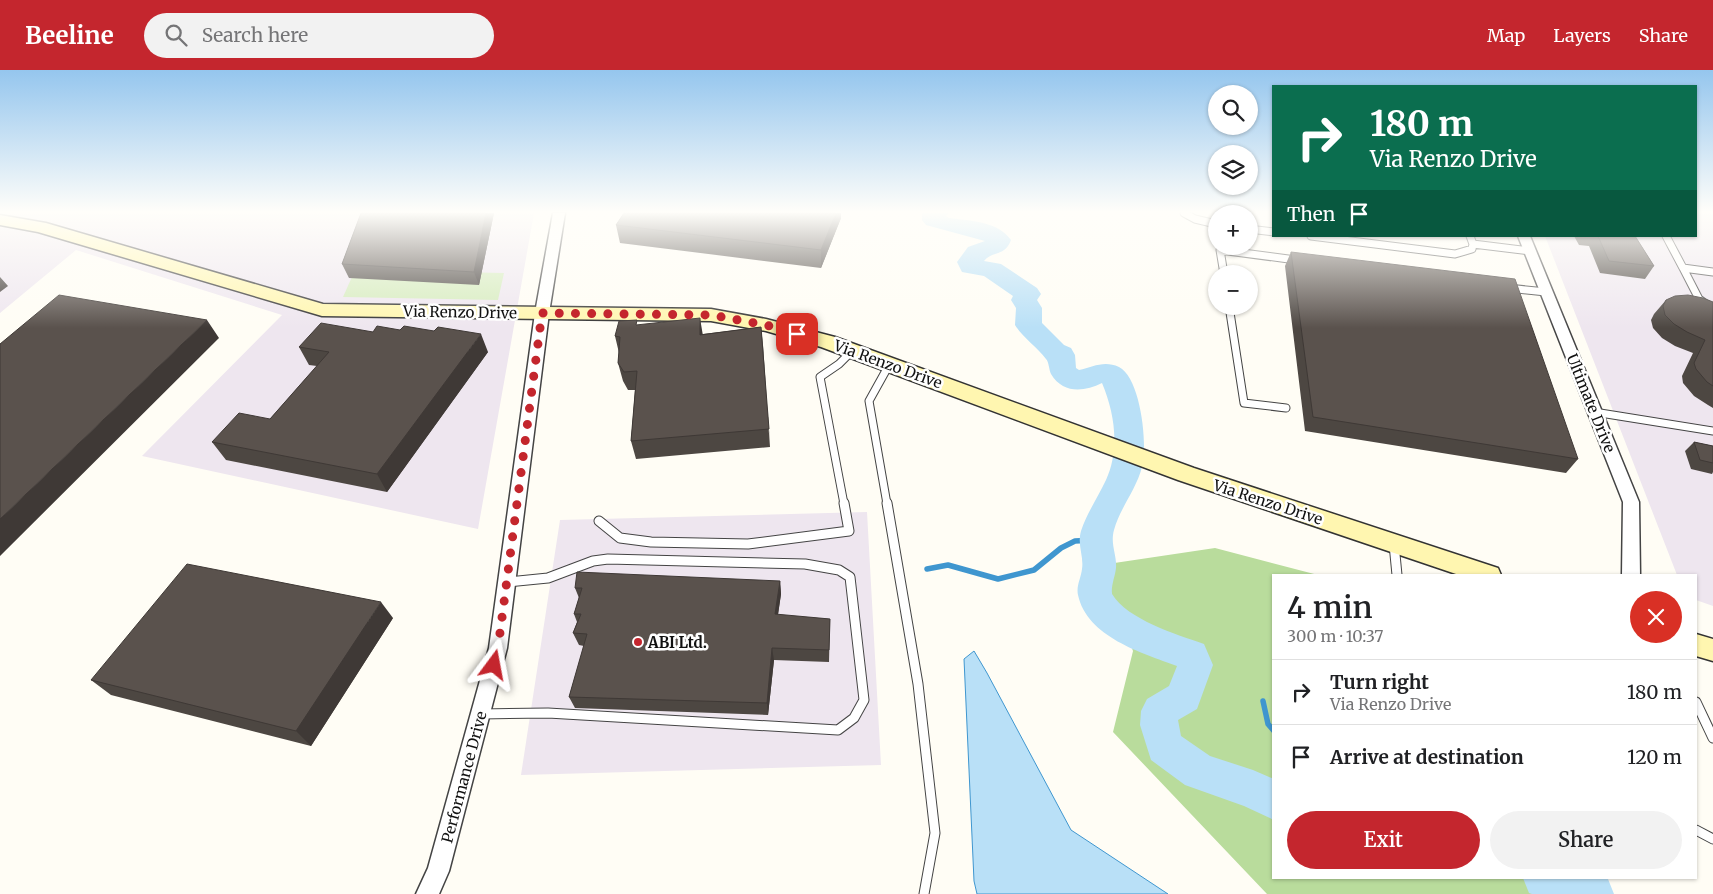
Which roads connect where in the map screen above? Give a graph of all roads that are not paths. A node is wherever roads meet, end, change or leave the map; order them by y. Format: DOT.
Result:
graph roads {
  1 [pos="123,251"];
  2 [pos="552,251"];
  3 [pos="1220,251"];
  4 [pos="1231,251"];
  5 [pos="1431,251"];
  6 [pos="1466,251"];
  7 [pos="1530,251"];
  8 [pos="1674,251"];
  9 [pos="1308,262"];
  10 [pos="1222,265"];
  11 [pos="1683,268"];
  12 [pos="1713,272"];
  13 [pos="1501,287"];
  14 [pos="1546,292"];
  15 [pos="1713,309"];
  16 [pos="542,313"];
  17 [pos="1230,315"];
  18 [pos="852,351"];
  19 [pos="889,365"];
  20 [pos="1286,408"];
  21 [pos="1594,412"];
  22 [pos="1713,431"];
  23 [pos="599,520"];
  24 [pos="1394,544"];
  25 [pos="1397,574"];
  26 [pos="1486,574"];
  27 [pos="1631,574"];
  28 [pos="507,582"];
  29 [pos="1697,645"];
  30 [pos="1713,650"];
  31 [pos="1697,704"];
  32 [pos="481,714"];
  33 [pos="1713,738"];
  34 [pos="1697,831"];
  35 [pos="1713,839"];
  36 [pos="427,894"];
  37 [pos="924,894"];
  1 -- 16 [label="street, Via Renzo Drive"];
  2 -- 16 [label="street, Performance Drive"];
  3 -- 10 [label="lane"];
  4 -- 9 [label="lane"];
  5 -- 6 [label="lane"];
  7 -- 14 [label="street, Ultimate Drive"];
  8 -- 11 [label="lane"];
  11 -- 12 [label="lane"];
  11 -- 15 [label="lane"];
  13 -- 14 [label="lane"];
  14 -- 21 [label="street, Ultimate Drive"];
  16 -- 18 [label="street, Via Renzo Drive"];
  16 -- 28 [label="street, Performance Drive"];
  17 -- 20 [label="lane"];
  18 -- 19 [label="street, Via Renzo Drive"];
  18 -- 23 [label="lane"];
  19 -- 24 [label="street, Via Renzo Drive"];
  19 -- 37 [label="lane"];
  21 -- 22 [label="lane"];
  21 -- 27 [label="street, Ultimate Drive"];
  24 -- 25 [label="lane"];
  24 -- 26 [label="street, Via Renzo Drive"];
  28 -- 32 [label="street, Performance Drive"];
  28 -- 32 [label="lane"];
  29 -- 30 [label="street"];
  31 -- 33 [label="lane"];
  32 -- 36 [label="street, Performance Drive"];
  34 -- 35 [label="lane"];
}
